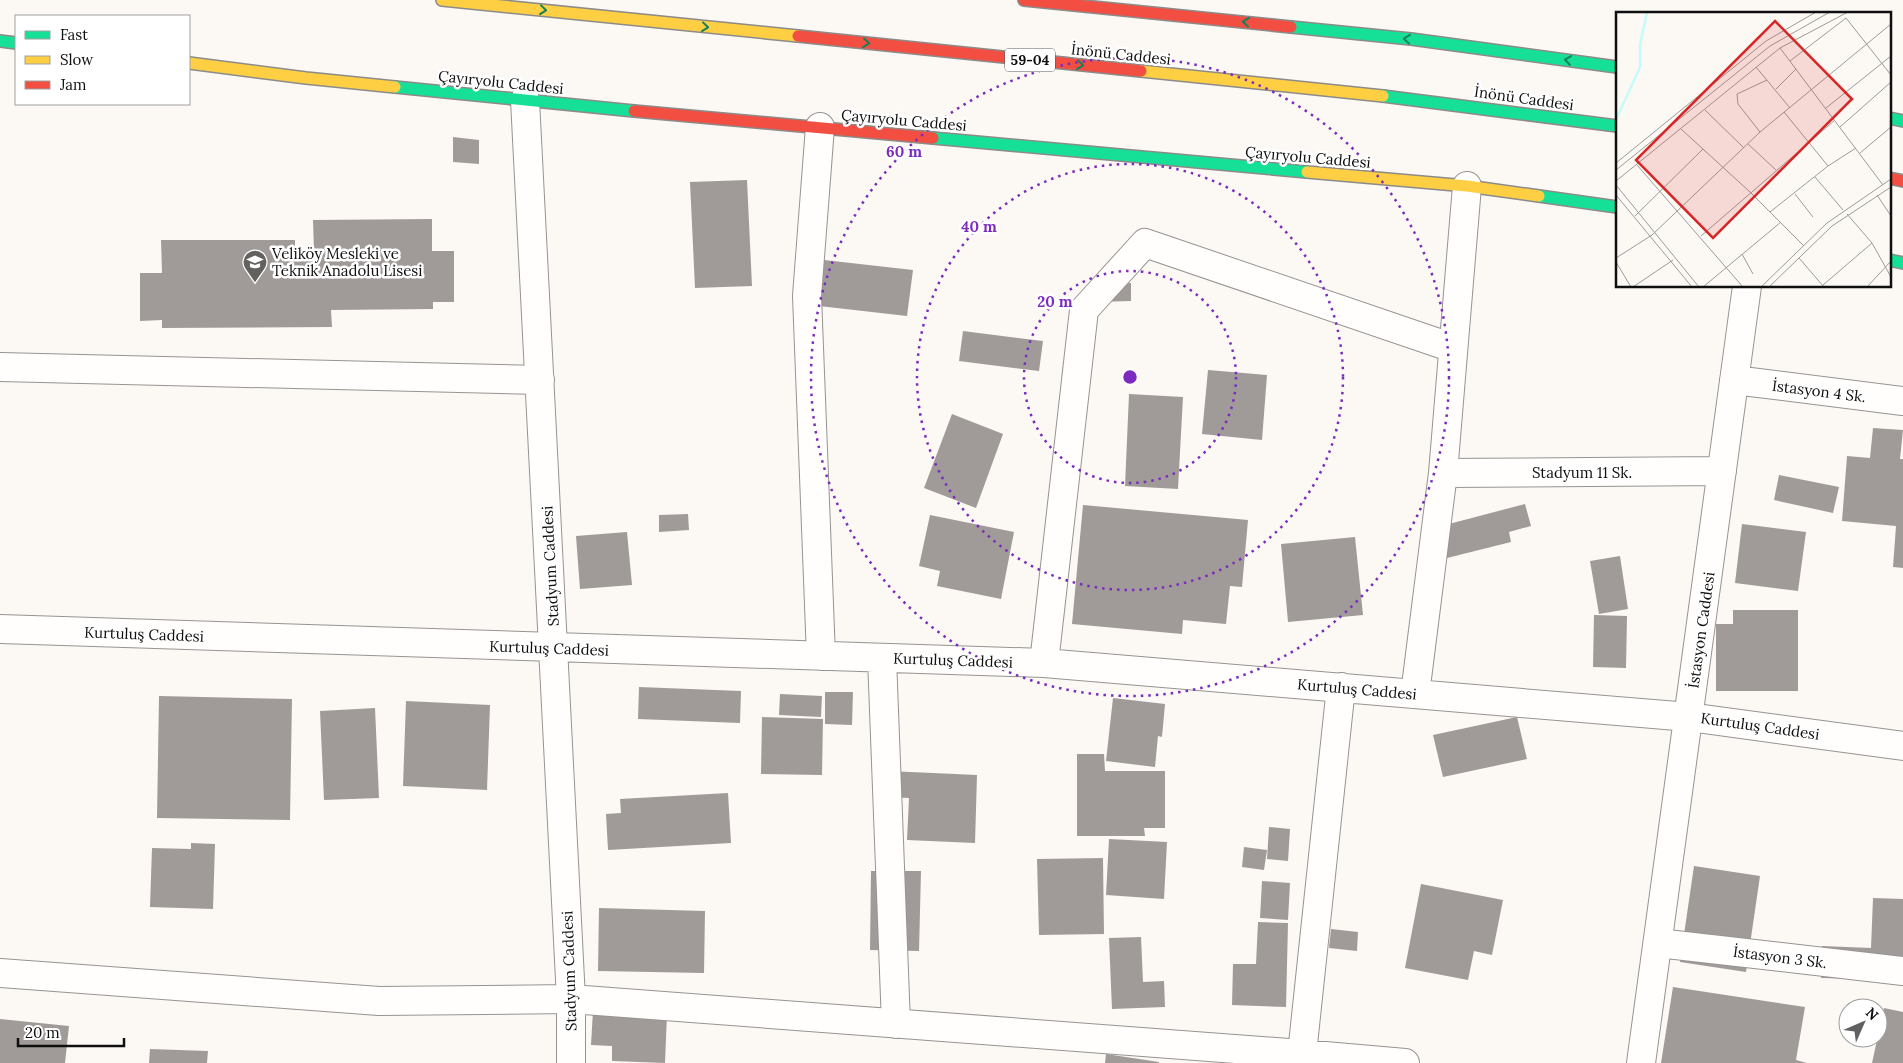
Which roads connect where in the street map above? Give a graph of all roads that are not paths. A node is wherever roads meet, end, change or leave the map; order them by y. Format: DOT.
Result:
graph roads {
  1 [pos="442,0"];
  2 [pos="1024,0"];
  3 [pos="0,41"];
  4 [pos="15,43"];
  5 [pos="190,64"];
  6 [pos="1616,67"];
  7 [pos="525,100"];
  8 [pos="1890,118"];
  9 [pos="1903,121"];
  10 [pos="1616,126"];
  11 [pos="820,127"];
  12 [pos="1890,178"];
  13 [pos="1903,181"];
  14 [pos="1467,186"];
  15 [pos="1616,207"];
  16 [pos="1890,260"];
  17 [pos="1903,263"];
  18 [pos="1748,288"];
  19 [pos="1453,348"];
  20 [pos="0,367"];
  21 [pos="540,380"];
  22 [pos="1734,380"];
  23 [pos="1903,401"];
  24 [pos="1722,471"];
  25 [pos="1442,473"];
  26 [pos="0,630"];
  27 [pos="554,648"];
  28 [pos="821,656"];
  29 [pos="882,658"];
  30 [pos="1044,662"];
  31 [pos="1341,688"];
  32 [pos="1415,694"];
  33 [pos="1689,717"];
  34 [pos="1903,746"];
  35 [pos="1658,943"];
  36 [pos="1903,971"];
  37 [pos="0,973"];
  38 [pos="571,999"];
  39 [pos="896,1024"];
  40 [pos="1301,1058"];
  41 [pos="571,1063"];
  42 [pos="1405,1063"];
  43 [pos="1641,1063"];
  1 -- 10 [label="main road, İnönü Caddesi / 59-04, one-way"];
  6 -- 2 [label="main road, one-way"];
  3 -- 4 [label="main road"];
  5 -- 7 [label="main road, Çayıryolu Caddesi"];
  7 -- 11 [label="main road, Çayıryolu Caddesi"];
  7 -- 21 [label="street, Stadyum Caddesi"];
  8 -- 9 [label="main road"];
  11 -- 14 [label="main road, Çayıryolu Caddesi"];
  11 -- 28 [label="street"];
  12 -- 13 [label="main road"];
  14 -- 15 [label="main road, Çayıryolu Caddesi"];
  14 -- 19 [label="street"];
  16 -- 17 [label="main road"];
  18 -- 22 [label="street, İstasyon Caddesi"];
  19 -- 25 [label="street"];
  19 -- 30 [label="street"];
  20 -- 21 [label="street"];
  21 -- 27 [label="street, Stadyum Caddesi"];
  22 -- 23 [label="street, İstasyon 4 Sk."];
  22 -- 24 [label="street, İstasyon Caddesi"];
  24 -- 25 [label="street, Stadyum 11 Sk."];
  24 -- 33 [label="street, İstasyon Caddesi"];
  25 -- 32 [label="street"];
  26 -- 27 [label="street, Kurtuluş Caddesi"];
  27 -- 28 [label="street, Kurtuluş Caddesi"];
  27 -- 38 [label="street, Stadyum Caddesi"];
  28 -- 29 [label="street, Kurtuluş Caddesi"];
  29 -- 30 [label="street, Kurtuluş Caddesi"];
  29 -- 39 [label="street"];
  30 -- 31 [label="street, Kurtuluş Caddesi"];
  31 -- 32 [label="street, Kurtuluş Caddesi"];
  31 -- 40 [label="street"];
  32 -- 33 [label="street, Kurtuluş Caddesi"];
  33 -- 34 [label="street, Kurtuluş Caddesi"];
  33 -- 35 [label="street, İstasyon Caddesi"];
  35 -- 36 [label="street, İstasyon 3 Sk."];
  35 -- 43 [label="street, İstasyon Caddesi"];
  37 -- 38 [label="street"];
  38 -- 39 [label="street"];
  38 -- 41 [label="street, Stadyum Caddesi"];
  39 -- 40 [label="street"];
  40 -- 42 [label="street"];
}
